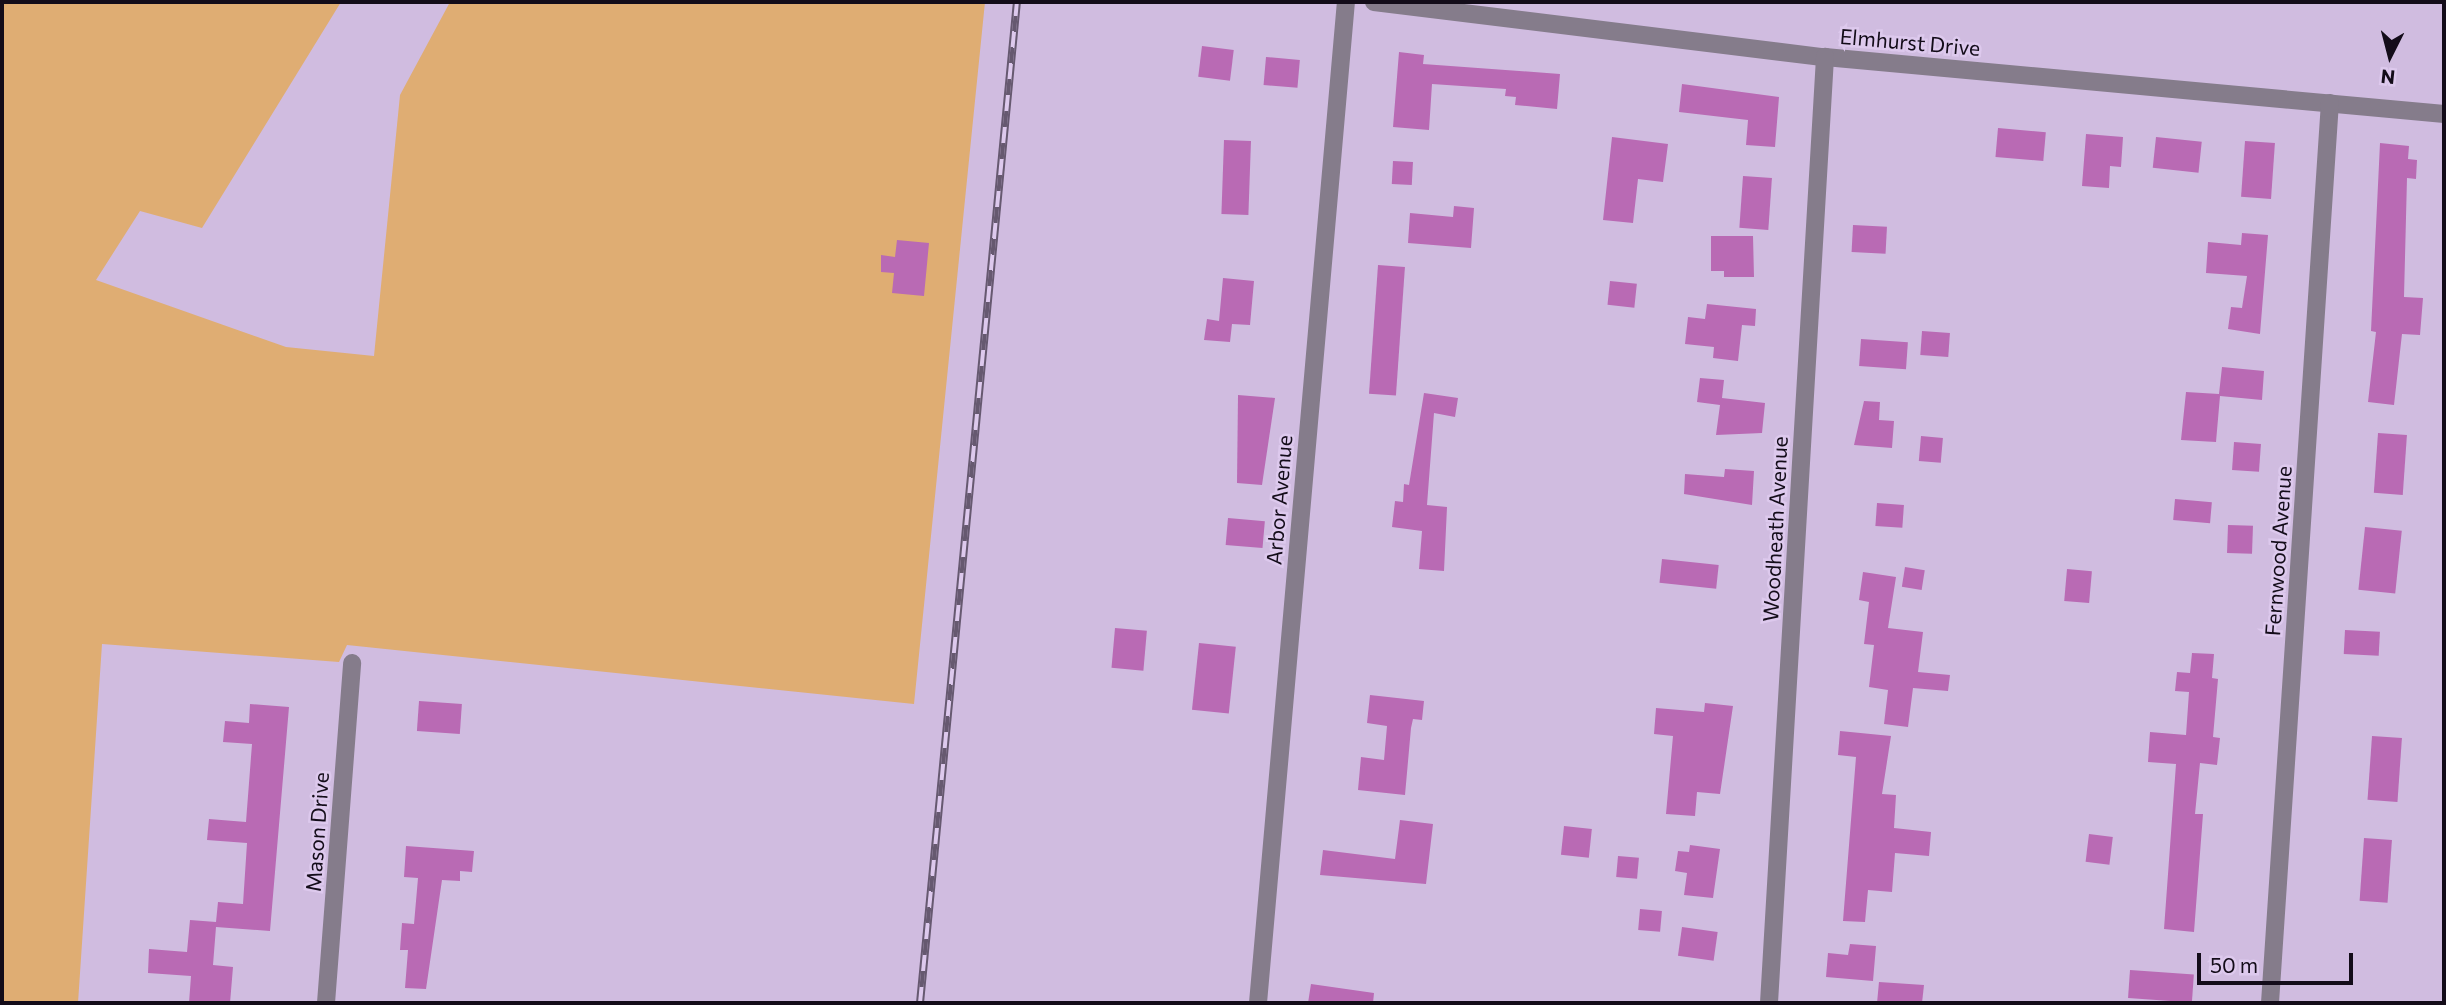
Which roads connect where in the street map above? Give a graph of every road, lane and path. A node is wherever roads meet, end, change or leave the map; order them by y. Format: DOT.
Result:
graph roads {
  1 [pos="1346,2"];
  2 [pos="1374,2"];
  3 [pos="1825,57"];
  4 [pos="2330,103"];
  5 [pos="2444,114"];
  6 [pos="352,663"];
  7 [pos="326,1003"];
  8 [pos="1258,1003"];
  9 [pos="1769,1003"];
  10 [pos="2270,1003"];
  1 -- 8 [label="street, Arbor Avenue"];
  2 -- 3 [label="street, Elmhurst Drive"];
  3 -- 4 [label="street, Elmhurst Drive"];
  3 -- 9 [label="street, Woodheath Avenue"];
  4 -- 5 [label="street, Elmhurst Drive"];
  4 -- 10 [label="street, Fernwood Avenue"];
  6 -- 7 [label="street, Mason Drive"];
}
